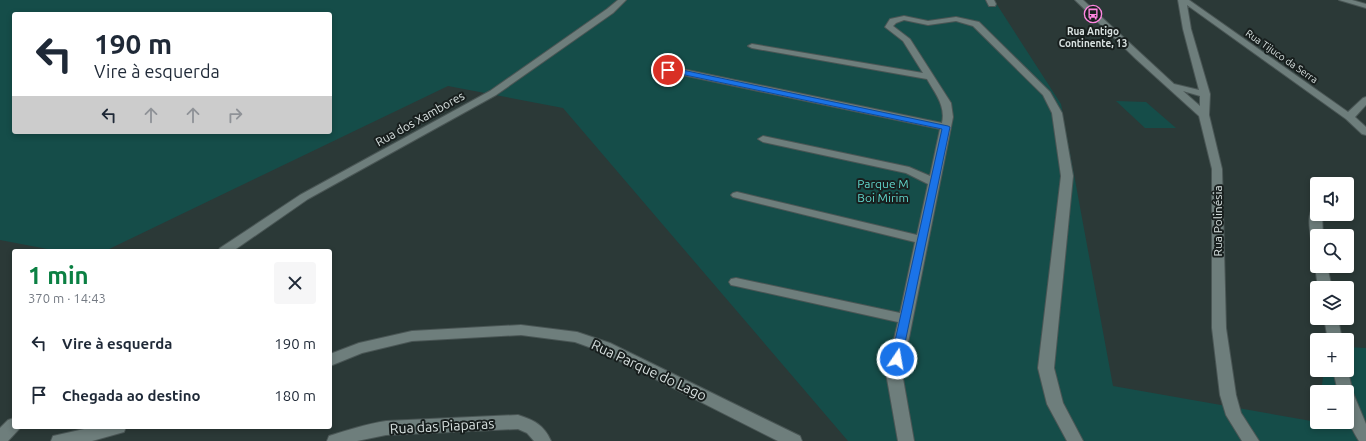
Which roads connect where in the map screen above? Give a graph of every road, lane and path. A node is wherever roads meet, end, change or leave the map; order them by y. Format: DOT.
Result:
graph roads {
  1 [pos="622,0"];
  2 [pos="1079,0"];
  3 [pos="1183,0"];
  4 [pos="1343,0"];
  5 [pos="1366,6"];
  6 [pos="752,46"];
  7 [pos="668,70"];
  8 [pos="930,77"];
  9 [pos="1170,86"];
  10 [pos="1205,94"];
  11 [pos="1366,100"];
  12 [pos="1204,115"];
  13 [pos="1349,117"];
  14 [pos="946,127"];
  15 [pos="1366,132"];
  16 [pos="764,139"];
  17 [pos="934,182"];
  18 [pos="737,195"];
  19 [pos="922,240"];
  20 [pos="227,249"];
  21 [pos="736,282"];
  22 [pos="905,319"];
  23 [pos="332,359"];
  24 [pos="1354,416"];
  25 [pos="12,427"];
  26 [pos="111,429"];
  27 [pos="0,438"];
  28 [pos="1366,438"];
  29 [pos="59,441"];
  30 [pos="335,441"];
  31 [pos="542,441"];
  32 [pos="794,441"];
  33 [pos="906,441"];
  34 [pos="1075,441"];
  35 [pos="1251,441"];
  1 -- 20 [label="street, Rua dos Xambores"];
  2 -- 9 [label="street"];
  3 -- 10 [label="street, Rua Polinésia"];
  3 -- 13 [label="street, Rua Tijuco da Serra"];
  4 -- 5 [label="street"];
  6 -- 8 [label="street"];
  7 -- 14 [label="street"];
  8 -- 14 [label="street"];
  8 -- 34 [label="street"];
  9 -- 10 [label="street"];
  9 -- 12 [label="street"];
  10 -- 12 [label="street, Rua Polinésia"];
  11 -- 13 [label="street"];
  12 -- 35 [label="street, Rua Polinésia"];
  13 -- 15 [label="street, Rua Tijuco da Serra"];
  14 -- 17 [label="street"];
  16 -- 17 [label="street"];
  17 -- 19 [label="street"];
  18 -- 19 [label="street"];
  19 -- 22 [label="street"];
  21 -- 22 [label="street"];
  22 -- 33 [label="street"];
  23 -- 32 [label="street, Rua Parque do Lago"];
  24 -- 28 [label="street"];
  25 -- 27 [label="street"];
  26 -- 29 [label="street"];
  30 -- 31 [label="street, Rua das Piaparas"];
}
